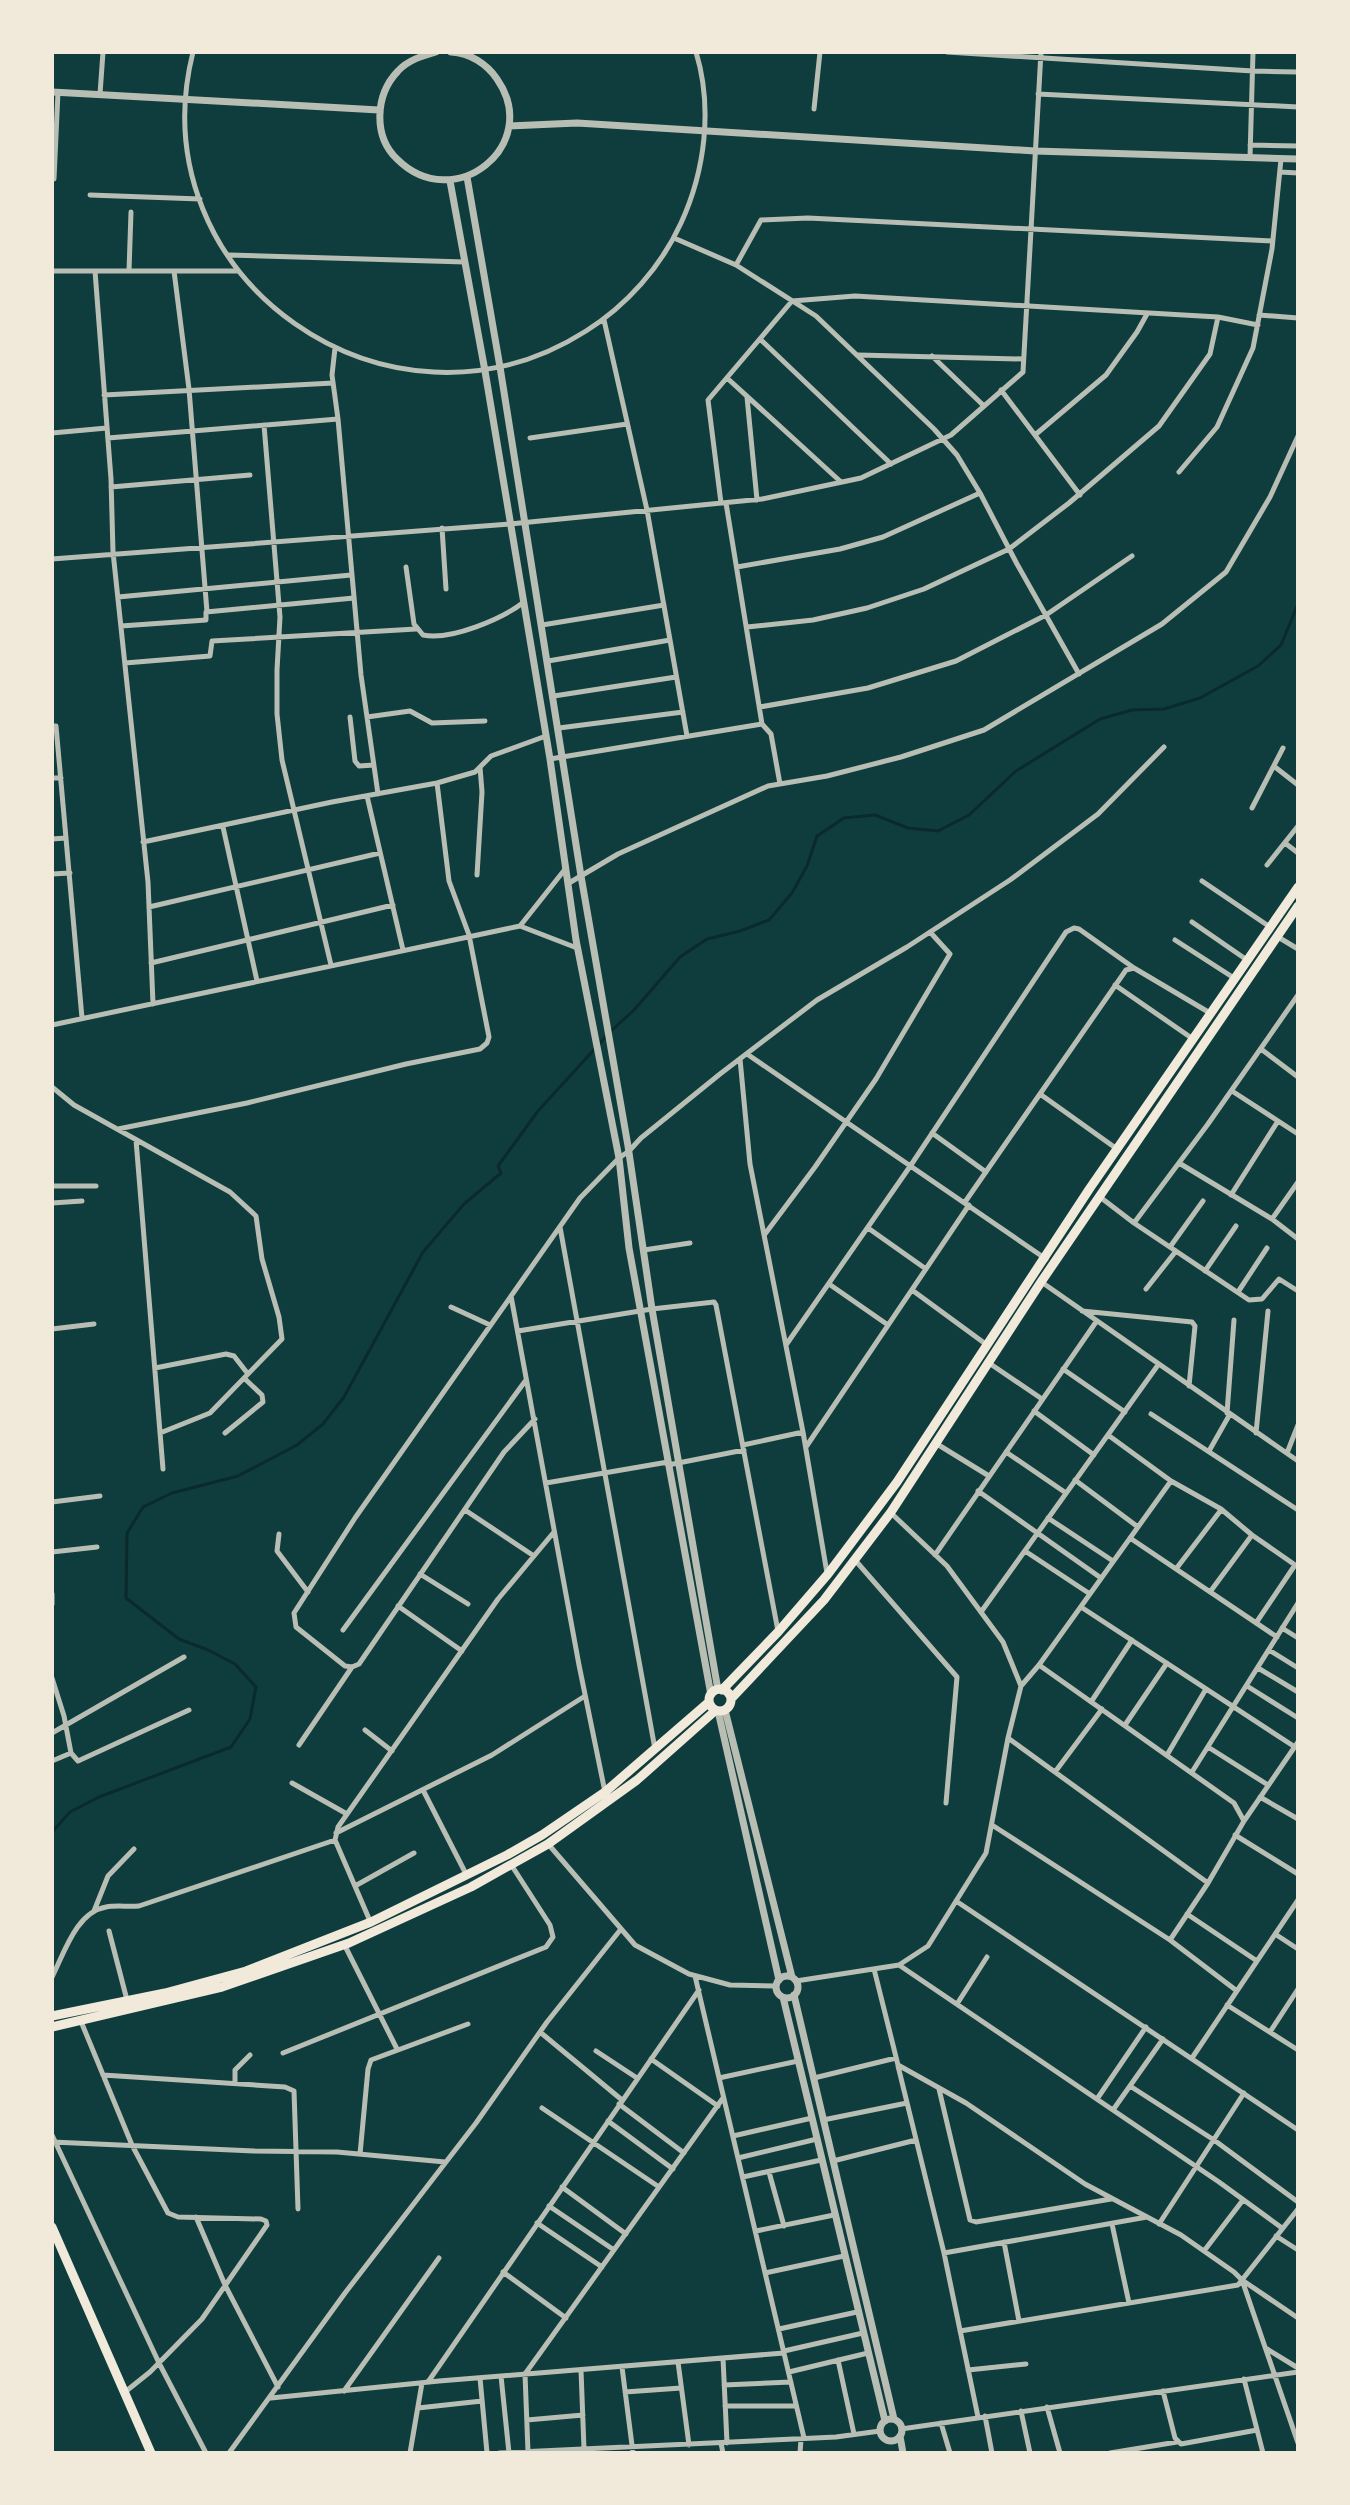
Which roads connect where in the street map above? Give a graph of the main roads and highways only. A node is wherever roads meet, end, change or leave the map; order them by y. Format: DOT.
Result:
graph roads {
  1 [pos="1298,887"];
  2 [pos="1298,906"];
  3 [pos="1049,1261"];
  4 [pos="1037,1279"];
  5 [pos="717,1701"];
  6 [pos="509,1860"];
  7 [pos="52,2016"];
  8 [pos="52,2027"];
  9 [pos="52,2227"];
  10 [pos="151,2453"];
  1 -- 3 [label="highway"];
  2 -- 3 [label="highway"];
  3 -- 4 [label="highway"];
  4 -- 5 [label="highway"];
  4 -- 5 [label="highway"];
  5 -- 6 [label="highway"];
  5 -- 6 [label="highway"];
  6 -- 7 [label="highway"];
  6 -- 8 [label="highway"];
  9 -- 10 [label="highway"];
}
